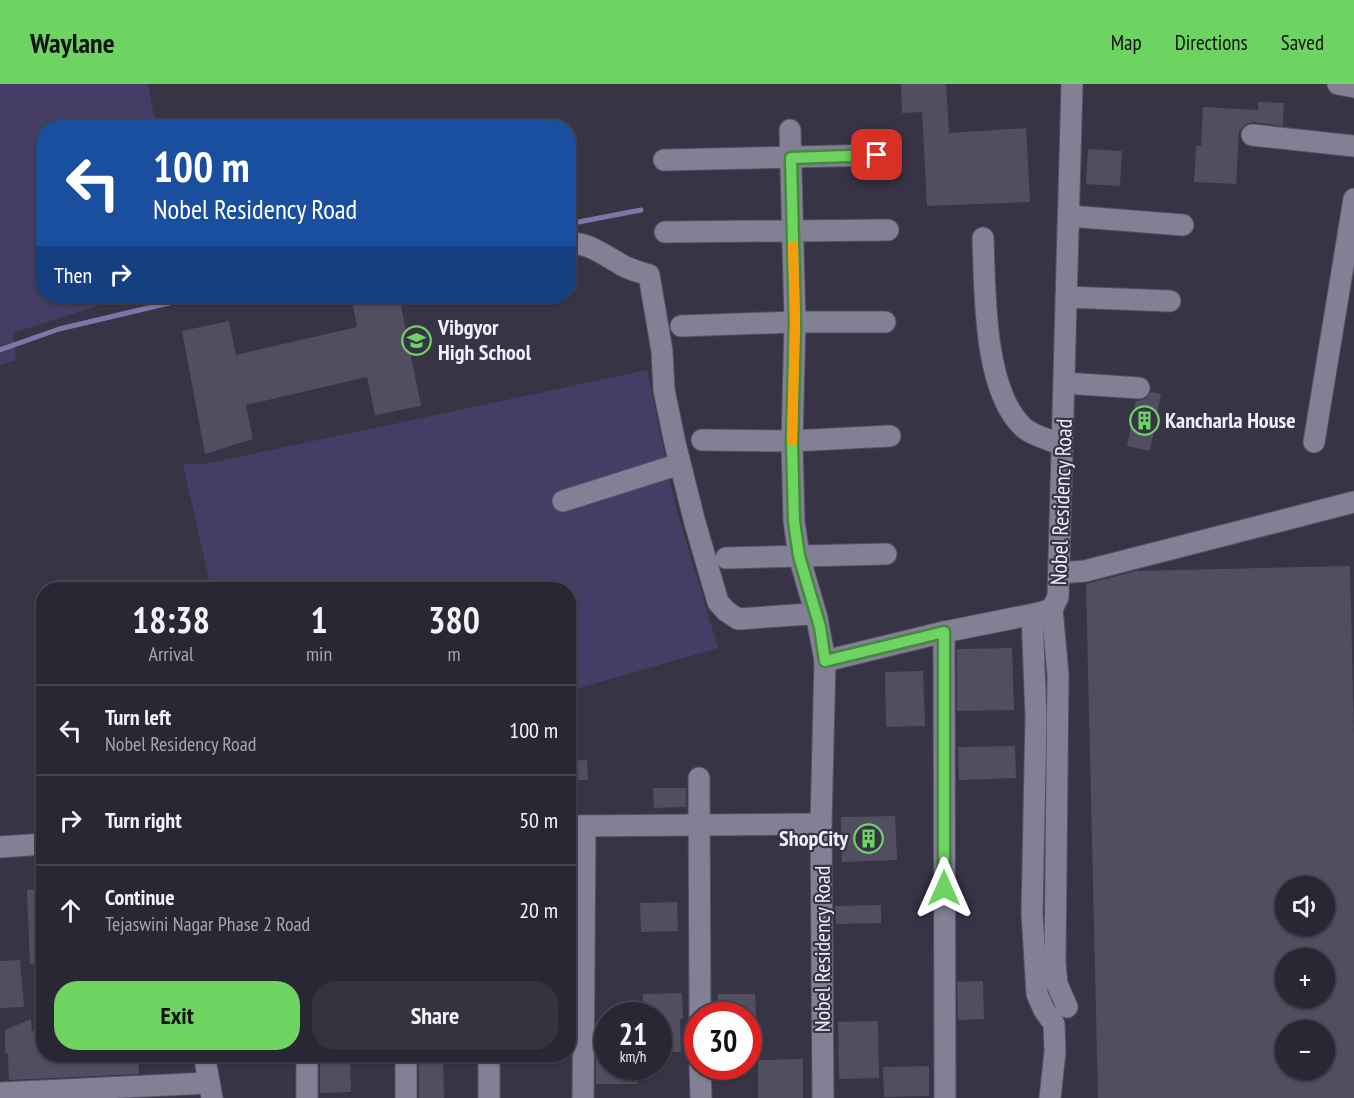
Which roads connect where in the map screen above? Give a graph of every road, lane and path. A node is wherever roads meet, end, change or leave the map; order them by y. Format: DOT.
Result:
graph roads {
  1 [pos="1072,84"];
  2 [pos="1338,84"];
  3 [pos="1354,87"];
  4 [pos="790,130"];
  5 [pos="1252,135"];
  6 [pos="1354,146"];
  7 [pos="877,155"];
  8 [pos="791,158"];
  9 [pos="664,160"];
  10 [pos="1354,199"];
  11 [pos="1069,216"];
  12 [pos="1183,225"];
  13 [pos="792,230"];
  14 [pos="888,230"];
  15 [pos="665,232"];
  16 [pos="982,238"];
  17 [pos="576,243"];
  18 [pos="1066,297"];
  19 [pos="1170,301"];
  20 [pos="795,322"];
  21 [pos="885,322"];
  22 [pos="681,327"];
  23 [pos="1064,383"];
  24 [pos="1139,388"];
  25 [pos="890,436"];
  26 [pos="702,440"];
  27 [pos="792,441"];
  28 [pos="1314,442"];
  29 [pos="1062,445"];
  30 [pos="680,464"];
  31 [pos="563,501"];
  32 [pos="1354,502"];
  33 [pos="886,554"];
  34 [pos="799,556"];
  35 [pos="726,558"];
  36 [pos="1059,568"];
  37 [pos="1042,612"];
  38 [pos="817,618"];
  39 [pos="944,632"];
  40 [pos="825,661"];
  41 [pos="699,778"];
  42 [pos="821,824"];
  43 [pos="577,826"];
  44 [pos="699,826"];
  45 [pos="36,845"];
  46 [pos="0,847"];
  47 [pos="700,1002"];
  48 [pos="1067,1007"];
  49 [pos="206,1062"];
  50 [pos="307,1062"];
  51 [pos="406,1062"];
  52 [pos="489,1062"];
  53 [pos="700,1080"];
  54 [pos="211,1090"];
  55 [pos="0,1093"];
  56 [pos="307,1098"];
  57 [pos="406,1098"];
  58 [pos="489,1098"];
  59 [pos="584,1098"];
  60 [pos="701,1098"];
  61 [pos="823,1098"];
  62 [pos="945,1098"];
  63 [pos="1051,1098"];
  1 -- 11 [label="street, Nobel Residency Road"];
  2 -- 3 [label="street"];
  4 -- 8 [label="street"];
  5 -- 6 [label="street"];
  7 -- 8 [label="street"];
  8 -- 9 [label="street"];
  8 -- 13 [label="street"];
  10 -- 28 [label="street"];
  11 -- 12 [label="street"];
  11 -- 18 [label="street, Nobel Residency Road"];
  13 -- 14 [label="street"];
  13 -- 15 [label="street"];
  13 -- 20 [label="street"];
  16 -- 29 [label="street"];
  17 -- 30 [label="street"];
  18 -- 19 [label="street"];
  18 -- 23 [label="street, Nobel Residency Road"];
  20 -- 21 [label="street"];
  20 -- 22 [label="street"];
  20 -- 27 [label="street"];
  23 -- 24 [label="street"];
  23 -- 29 [label="street, Nobel Residency Road"];
  25 -- 27 [label="street"];
  26 -- 27 [label="street"];
  27 -- 34 [label="street"];
  29 -- 36 [label="street, Nobel Residency Road"];
  30 -- 31 [label="street"];
  30 -- 38 [label="street"];
  32 -- 36 [label="street"];
  33 -- 34 [label="street"];
  34 -- 35 [label="street"];
  34 -- 38 [label="street"];
  36 -- 37 [label="street, Nobel Residency Road"];
  37 -- 39 [label="street, Nobel Residency Road"];
  37 -- 48 [label="street"];
  37 -- 63 [label="street"];
  38 -- 40 [label="street"];
  39 -- 40 [label="street, Nobel Residency Road"];
  39 -- 62 [label="street"];
  40 -- 42 [label="street, Nobel Residency Road"];
  41 -- 44 [label="street"];
  42 -- 44 [label="street"];
  42 -- 61 [label="street, Nobel Residency Road"];
  43 -- 44 [label="street"];
  43 -- 59 [label="street"];
  44 -- 47 [label="street"];
  45 -- 46 [label="street"];
  49 -- 54 [label="street"];
  50 -- 56 [label="street"];
  51 -- 57 [label="street"];
  52 -- 58 [label="street"];
  53 -- 60 [label="street"];
  54 -- 55 [label="street"];
}
